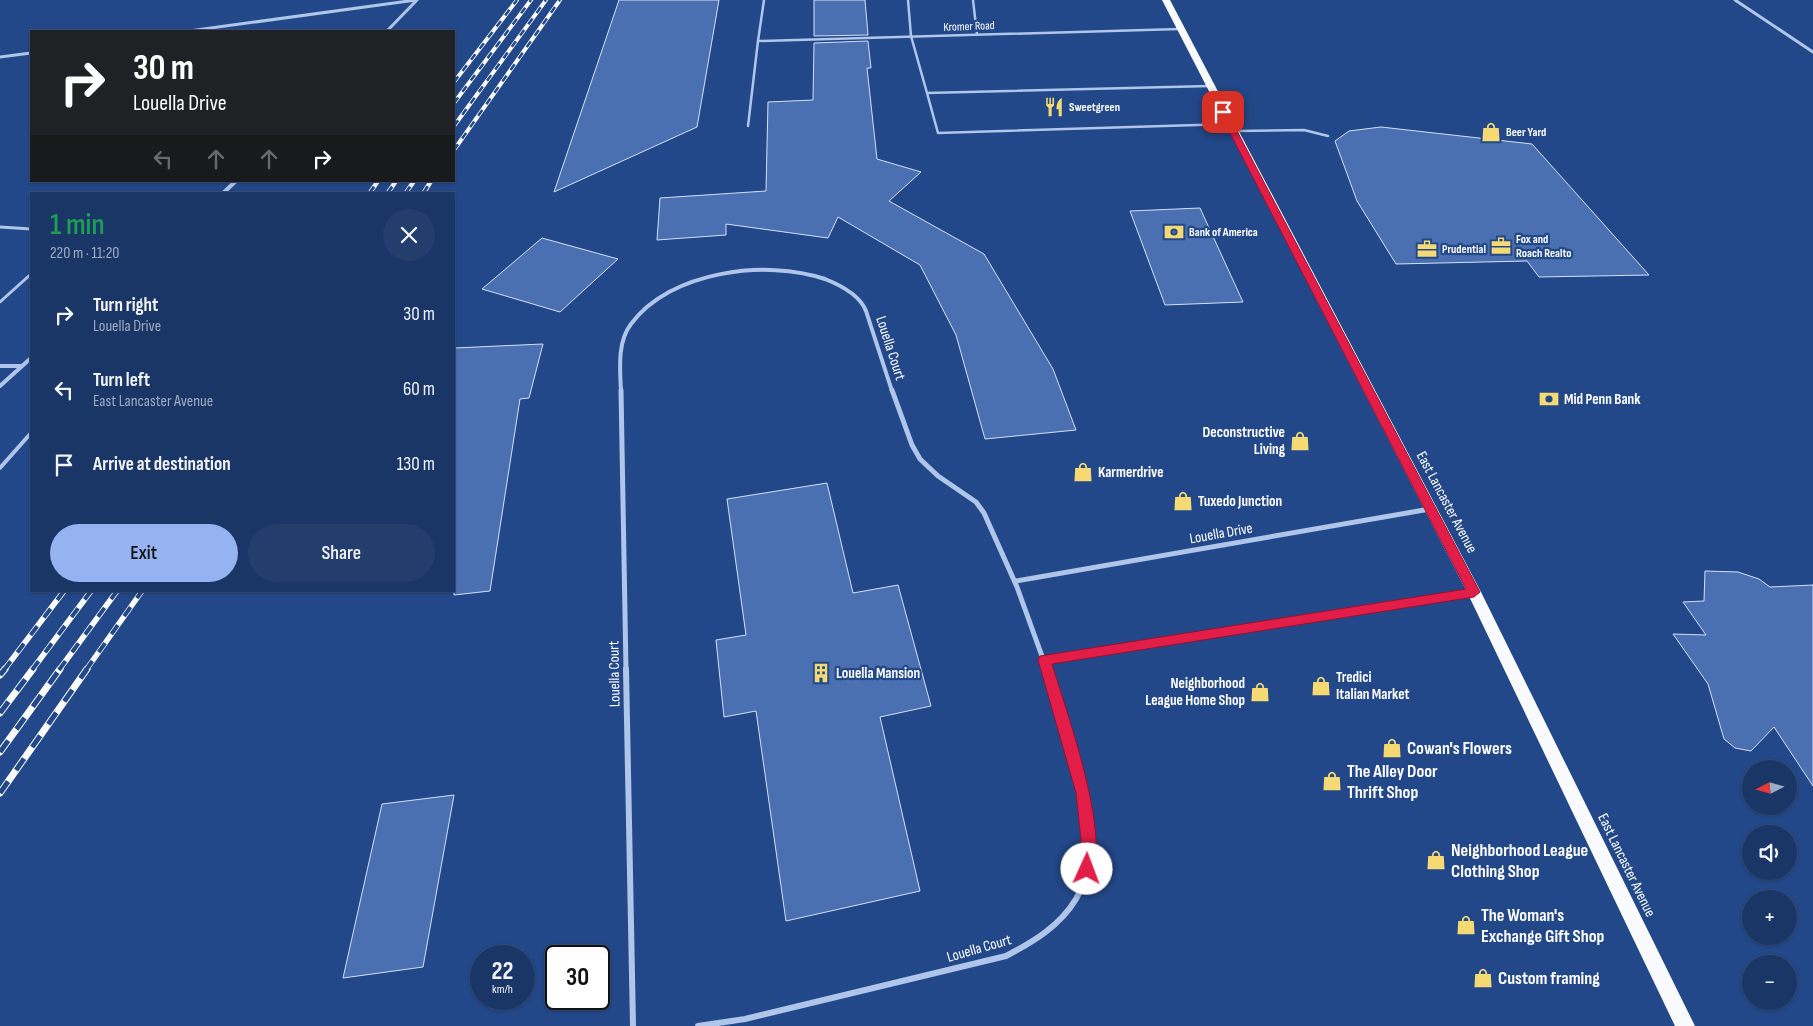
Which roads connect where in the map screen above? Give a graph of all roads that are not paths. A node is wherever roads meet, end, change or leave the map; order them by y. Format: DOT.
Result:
graph roads {
  1 [pos="416,0"];
  2 [pos="764,0"];
  3 [pos="908,0"];
  4 [pos="973,0"];
  5 [pos="1166,0"];
  6 [pos="1735,0"];
  7 [pos="1180,29"];
  8 [pos="196,30"];
  9 [pos="388,30"];
  10 [pos="977,34"];
  11 [pos="911,36"];
  12 [pos="758,41"];
  13 [pos="1813,52"];
  14 [pos="30,53"];
  15 [pos="0,57"];
  16 [pos="1210,86"];
  17 [pos="927,93"];
  18 [pos="748,126"];
  19 [pos="1232,128"];
  20 [pos="1328,136"];
  21 [pos="235,182"];
  22 [pos="224,192"];
  23 [pos="0,228"];
  24 [pos="30,229"];
  25 [pos="30,275"];
  26 [pos="0,302"];
  27 [pos="30,359"];
  28 [pos="0,366"];
  29 [pos="22,366"];
  30 [pos="0,386"];
  31 [pos="30,434"];
  32 [pos="0,468"];
  33 [pos="1430,509"];
  34 [pos="1016,581"];
  35 [pos="1474,592"];
  36 [pos="1044,660"];
  37 [pos="633,1026"];
  38 [pos="698,1026"];
  39 [pos="1685,1026"];
  1 -- 8 [label="street"];
  1 -- 9 [label="street"];
  2 -- 12 [label="lane"];
  3 -- 11 [label="lane"];
  4 -- 10 [label="lane"];
  5 -- 7 [label="highway, East Lancaster Avenue"];
  6 -- 13 [label="street"];
  7 -- 10 [label="lane, Kromer Road"];
  7 -- 16 [label="highway, East Lancaster Avenue"];
  10 -- 11 [label="lane, Kromer Road"];
  11 -- 12 [label="lane, Kromer Road"];
  11 -- 17 [label="lane"];
  12 -- 18 [label="lane"];
  14 -- 15 [label="street"];
  16 -- 17 [label="lane"];
  16 -- 19 [label="highway, East Lancaster Avenue"];
  17 -- 19 [label="lane"];
  19 -- 20 [label="lane"];
  19 -- 33 [label="highway, East Lancaster Avenue"];
  21 -- 22 [label="street"];
  23 -- 24 [label="lane"];
  25 -- 26 [label="lane"];
  27 -- 29 [label="street"];
  28 -- 29 [label="street"];
  29 -- 30 [label="street"];
  31 -- 32 [label="lane"];
  33 -- 34 [label="street, Louella Drive"];
  33 -- 35 [label="highway, East Lancaster Avenue"];
  34 -- 36 [label="street, Louella Court"];
  34 -- 37 [label="street, Louella Court"];
  35 -- 36 [label="street"];
  35 -- 39 [label="highway, East Lancaster Avenue"];
  36 -- 38 [label="street, Louella Court"];
}
